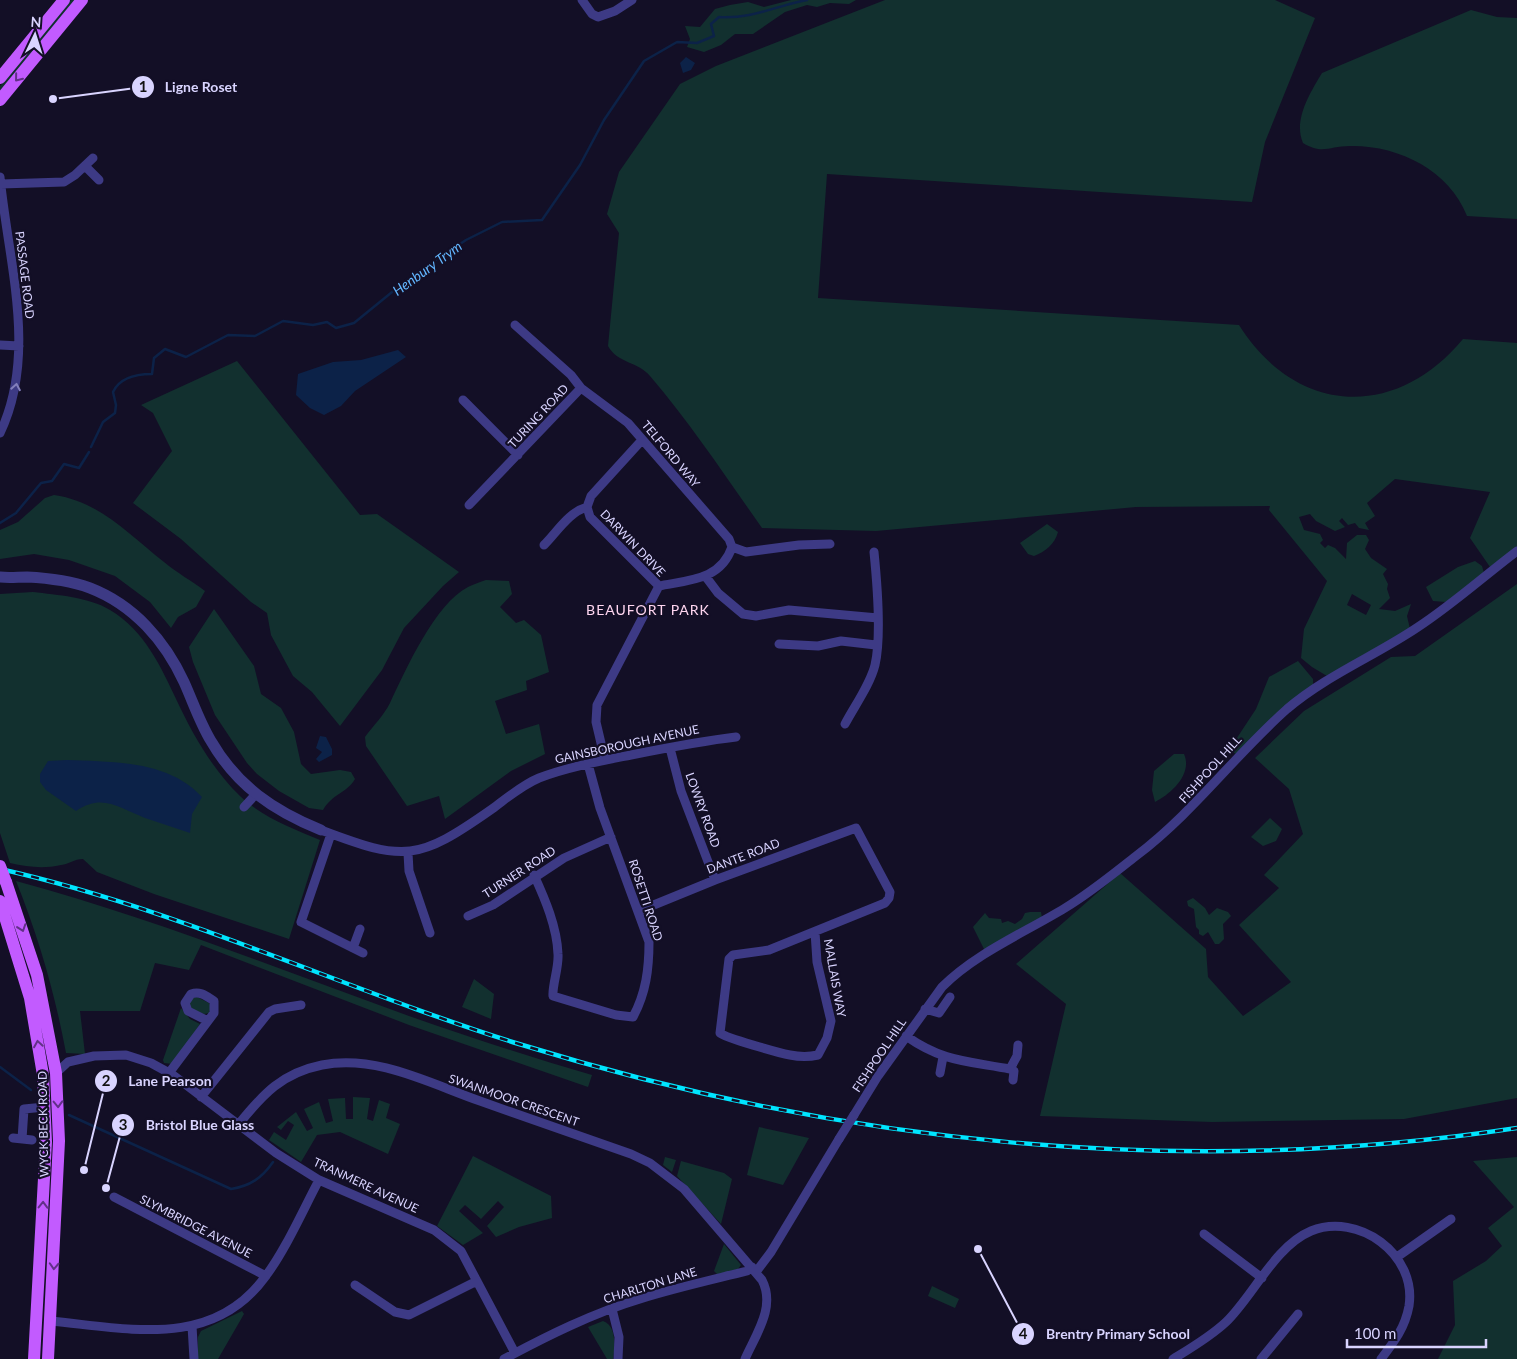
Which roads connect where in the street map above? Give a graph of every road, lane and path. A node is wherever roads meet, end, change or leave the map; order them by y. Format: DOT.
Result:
graph roads {
  1 [pos="64,0"];
  2 [pos="82,0"];
  3 [pos="582,0"];
  4 [pos="632,0"];
  5 [pos="0,78"];
  6 [pos="0,100"];
  7 [pos="93,158"];
  8 [pos="85,166"];
  9 [pos="98,180"];
  10 [pos="0,181"];
  11 [pos="514,325"];
  12 [pos="0,345"];
  13 [pos="19,346"];
  14 [pos="581,388"];
  15 [pos="463,400"];
  16 [pos="0,433"];
  17 [pos="642,440"];
  18 [pos="518,455"];
  19 [pos="469,505"];
  20 [pos="587,507"];
  21 [pos="830,544"];
  22 [pos="544,545"];
  23 [pos="732,547"];
  24 [pos="1517,551"];
  25 [pos="874,552"];
  26 [pos="706,577"];
  27 [pos="2,578"];
  28 [pos="659,586"];
  29 [pos="878,618"];
  30 [pos="779,644"];
  31 [pos="876,645"];
  32 [pos="845,724"];
  33 [pos="736,737"];
  34 [pos="670,748"];
  35 [pos="605,760"];
  36 [pos="588,764"];
  37 [pos="256,794"];
  38 [pos="244,806"];
  39 [pos="326,832"];
  40 [pos="611,837"];
  41 [pos="408,852"];
  42 [pos="0,866"];
  43 [pos="534,875"];
  44 [pos="715,880"];
  45 [pos="0,901"];
  46 [pos="885,903"];
  47 [pos="639,911"];
  48 [pos="468,916"];
  49 [pos="360,929"];
  50 [pos="815,932"];
  51 [pos="430,933"];
  52 [pos="353,948"];
  53 [pos="363,953"];
  54 [pos="950,997"];
  55 [pos="301,1005"];
  56 [pos="926,1009"];
  57 [pos="208,1021"];
  58 [pos="906,1036"];
  59 [pos="1018,1046"];
  60 [pos="943,1057"];
  61 [pos="1010,1068"];
  62 [pos="56,1073"];
  63 [pos="169,1073"];
  64 [pos="940,1073"];
  65 [pos="1013,1080"];
  66 [pos="200,1097"];
  67 [pos="45,1107"];
  68 [pos="238,1125"];
  69 [pos="32,1140"];
  70 [pos="319,1180"];
  71 [pos="114,1197"];
  72 [pos="1451,1219"];
  73 [pos="1204,1234"];
  74 [pos="1397,1257"];
  75 [pos="754,1270"];
  76 [pos="266,1276"];
  77 [pos="1262,1278"];
  78 [pos="477,1281"];
  79 [pos="355,1285"];
  80 [pos="612,1309"];
  81 [pos="1298,1314"];
  82 [pos="50,1321"];
  83 [pos="192,1326"];
  84 [pos="515,1353"];
  85 [pos="34,1359"];
  86 [pos="48,1359"];
  87 [pos="194,1359"];
  88 [pos="504,1359"];
  89 [pos="618,1359"];
  90 [pos="745,1359"];
  91 [pos="1173,1359"];
  92 [pos="1261,1359"];
  93 [pos="1381,1359"];
  1 -- 5 [label="main road"];
  2 -- 6 [label="main road, one-way"];
  3 -- 4 [label="street"];
  7 -- 8 [label="street"];
  8 -- 9 [label="street"];
  8 -- 10 [label="street"];
  10 -- 13 [label="street, PASSAGE ROAD"];
  11 -- 14 [label="street, TURING ROAD"];
  12 -- 13 [label="street"];
  16 -- 13 [label="street, PASSAGE ROAD, one-way"];
  14 -- 17 [label="street, TELFORD WAY"];
  14 -- 18 [label="street, TURING ROAD"];
  15 -- 18 [label="street"];
  17 -- 20 [label="street, DARWIN DRIVE"];
  17 -- 23 [label="street, TELFORD WAY"];
  18 -- 19 [label="street, TURING ROAD"];
  20 -- 22 [label="street, DARWIN DRIVE"];
  20 -- 28 [label="street, DARWIN DRIVE"];
  21 -- 23 [label="street"];
  23 -- 26 [label="street"];
  24 -- 56 [label="street, FISHPOOL HILL"];
  25 -- 29 [label="street"];
  26 -- 28 [label="street"];
  26 -- 29 [label="street"];
  27 -- 37 [label="street, GAINSBOROUGH AVENUE"];
  28 -- 35 [label="street, DARWIN DRIVE"];
  29 -- 31 [label="street"];
  30 -- 31 [label="street"];
  31 -- 32 [label="street"];
  33 -- 34 [label="street, GAINSBOROUGH AVENUE"];
  34 -- 35 [label="street, GAINSBOROUGH AVENUE"];
  34 -- 44 [label="street, LOWRY ROAD"];
  35 -- 36 [label="street, GAINSBOROUGH AVENUE"];
  36 -- 40 [label="street, ROSETTI ROAD"];
  36 -- 41 [label="street, GAINSBOROUGH AVENUE"];
  37 -- 38 [label="street"];
  37 -- 39 [label="street, GAINSBOROUGH AVENUE"];
  39 -- 41 [label="street, GAINSBOROUGH AVENUE"];
  39 -- 52 [label="street"];
  40 -- 43 [label="street, TURNER ROAD"];
  40 -- 47 [label="street, ROSETTI ROAD"];
  41 -- 51 [label="street"];
  42 -- 62 [label="main road, WYCK BECK ROAD, one-way, bridge"];
  43 -- 47 [label="street, ROSETTI ROAD"];
  43 -- 48 [label="street, TURNER ROAD"];
  44 -- 46 [label="street, DANTE ROAD"];
  44 -- 47 [label="street, DANTE ROAD"];
  67 -- 45 [label="main road, WYCK BECK ROAD, one-way"];
  46 -- 50 [label="street, MALLAIS WAY"];
  49 -- 52 [label="street"];
  50 -- 50 [label="street, MALLAIS WAY"];
  52 -- 53 [label="street"];
  54 -- 56 [label="street"];
  55 -- 66 [label="street"];
  56 -- 58 [label="street, FISHPOOL HILL"];
  57 -- 63 [label="street"];
  58 -- 60 [label="street"];
  58 -- 75 [label="street, FISHPOOL HILL, bridge"];
  59 -- 61 [label="street"];
  60 -- 61 [label="street"];
  60 -- 64 [label="street"];
  61 -- 65 [label="street"];
  62 -- 63 [label="street, TRANMERE AVENUE"];
  62 -- 82 [label="main road, WYCK BECK ROAD, one-way"];
  63 -- 66 [label="street, TRANMERE AVENUE"];
  66 -- 68 [label="street, TRANMERE AVENUE"];
  67 -- 69 [label="street"];
  85 -- 67 [label="main road, WYCK BECK ROAD, one-way"];
  68 -- 70 [label="street, TRANMERE AVENUE"];
  68 -- 75 [label="street, SWANMOOR CRESCENT"];
  70 -- 76 [label="street"];
  70 -- 78 [label="street, TRANMERE AVENUE"];
  71 -- 76 [label="street, SLYMBRIDGE AVENUE"];
  72 -- 74 [label="street"];
  73 -- 77 [label="street"];
  74 -- 77 [label="street"];
  74 -- 93 [label="street"];
  75 -- 80 [label="street, CHARLTON LANE"];
  75 -- 90 [label="street, SWANMOOR CRESCENT"];
  76 -- 83 [label="street"];
  77 -- 91 [label="street"];
  78 -- 79 [label="street"];
  78 -- 84 [label="street, TRANMERE AVENUE"];
  80 -- 84 [label="street, CHARLTON LANE"];
  80 -- 89 [label="street"];
  81 -- 92 [label="street"];
  82 -- 83 [label="street"];
  82 -- 86 [label="main road, WYCK BECK ROAD"];
  83 -- 87 [label="street"];
  84 -- 88 [label="street, CHARLTON LANE"];
}
